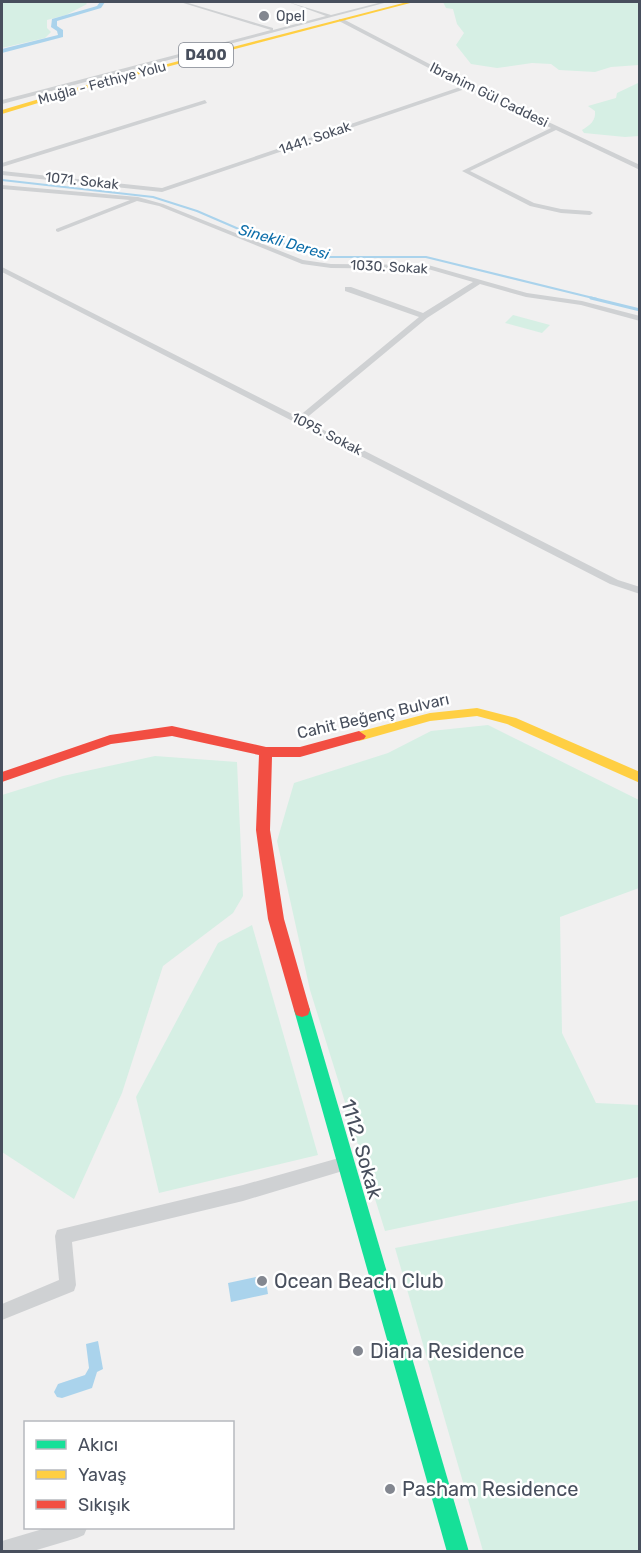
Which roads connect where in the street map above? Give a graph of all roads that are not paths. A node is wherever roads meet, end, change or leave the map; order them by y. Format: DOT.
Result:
graph roads {
  1 [pos="182,2"];
  2 [pos="290,2"];
  3 [pos="386,2"];
  4 [pos="397,2"];
  5 [pos="411,2"];
  6 [pos="334,18"];
  7 [pos="275,31"];
  8 [pos="468,86"];
  9 [pos="205,102"];
  10 [pos="3,105"];
  11 [pos="556,129"];
  12 [pos="2,165"];
  13 [pos="639,168"];
  14 [pos="2,173"];
  15 [pos="2,187"];
  16 [pos="162,190"];
  17 [pos="138,200"];
  18 [pos="591,213"];
  19 [pos="58,230"];
  20 [pos="2,269"];
  21 [pos="14,277"];
  22 [pos="2,281"];
  23 [pos="480,282"];
  24 [pos="348,289"];
  25 [pos="424,316"];
  26 [pos="639,319"];
  27 [pos="300,420"];
  28 [pos="639,591"];
  29 [pos="266,752"];
  30 [pos="2,777"];
  31 [pos="639,778"];
  32 [pos="346,1163"];
  33 [pos="2,1311"];
  34 [pos="70,1529"];
  35 [pos="2,1550"];
  36 [pos="458,1551"];
  1 -- 7 [label="street"];
  2 -- 6 [label="street, Ibrahim Gül Caddesi"];
  3 -- 6 [label="street"];
  4 -- 6 [label="main road, Muğla - Fethiye Yolu / D400"];
  5 -- 6 [label="main road, Muğla - Fethiye Yolu / D400"];
  6 -- 7 [label="main road, Muğla - Fethiye Yolu / D400"];
  6 -- 8 [label="street, Ibrahim Gül Caddesi"];
  6 -- 10 [label="main road, Muğla - Fethiye Yolu / D400"];
  7 -- 10 [label="main road, Muğla - Fethiye Yolu / D400"];
  8 -- 11 [label="street, Ibrahim Gül Caddesi"];
  8 -- 16 [label="street, 1441. Sokak"];
  9 -- 12 [label="street"];
  11 -- 13 [label="street, Ibrahim Gül Caddesi"];
  11 -- 18 [label="street"];
  14 -- 16 [label="street, 1071. Sokak"];
  15 -- 17 [label="street, 1030. Sokak"];
  17 -- 19 [label="street"];
  17 -- 23 [label="street, 1030. Sokak"];
  20 -- 21 [label="street, 1095. Sokak"];
  21 -- 22 [label="street"];
  21 -- 27 [label="street, 1095. Sokak"];
  23 -- 25 [label="street"];
  23 -- 26 [label="street, 1030. Sokak"];
  24 -- 25 [label="street"];
  25 -- 27 [label="street"];
  27 -- 28 [label="street, 1095. Sokak"];
  29 -- 30 [label="main road, Cahit Beğenç Bulvarı"];
  29 -- 31 [label="main road, Cahit Beğenç Bulvarı"];
  29 -- 32 [label="main road, 1112. Sokak"];
  32 -- 33 [label="street"];
  32 -- 36 [label="main road, 1112. Sokak"];
  34 -- 35 [label="street"];
}
